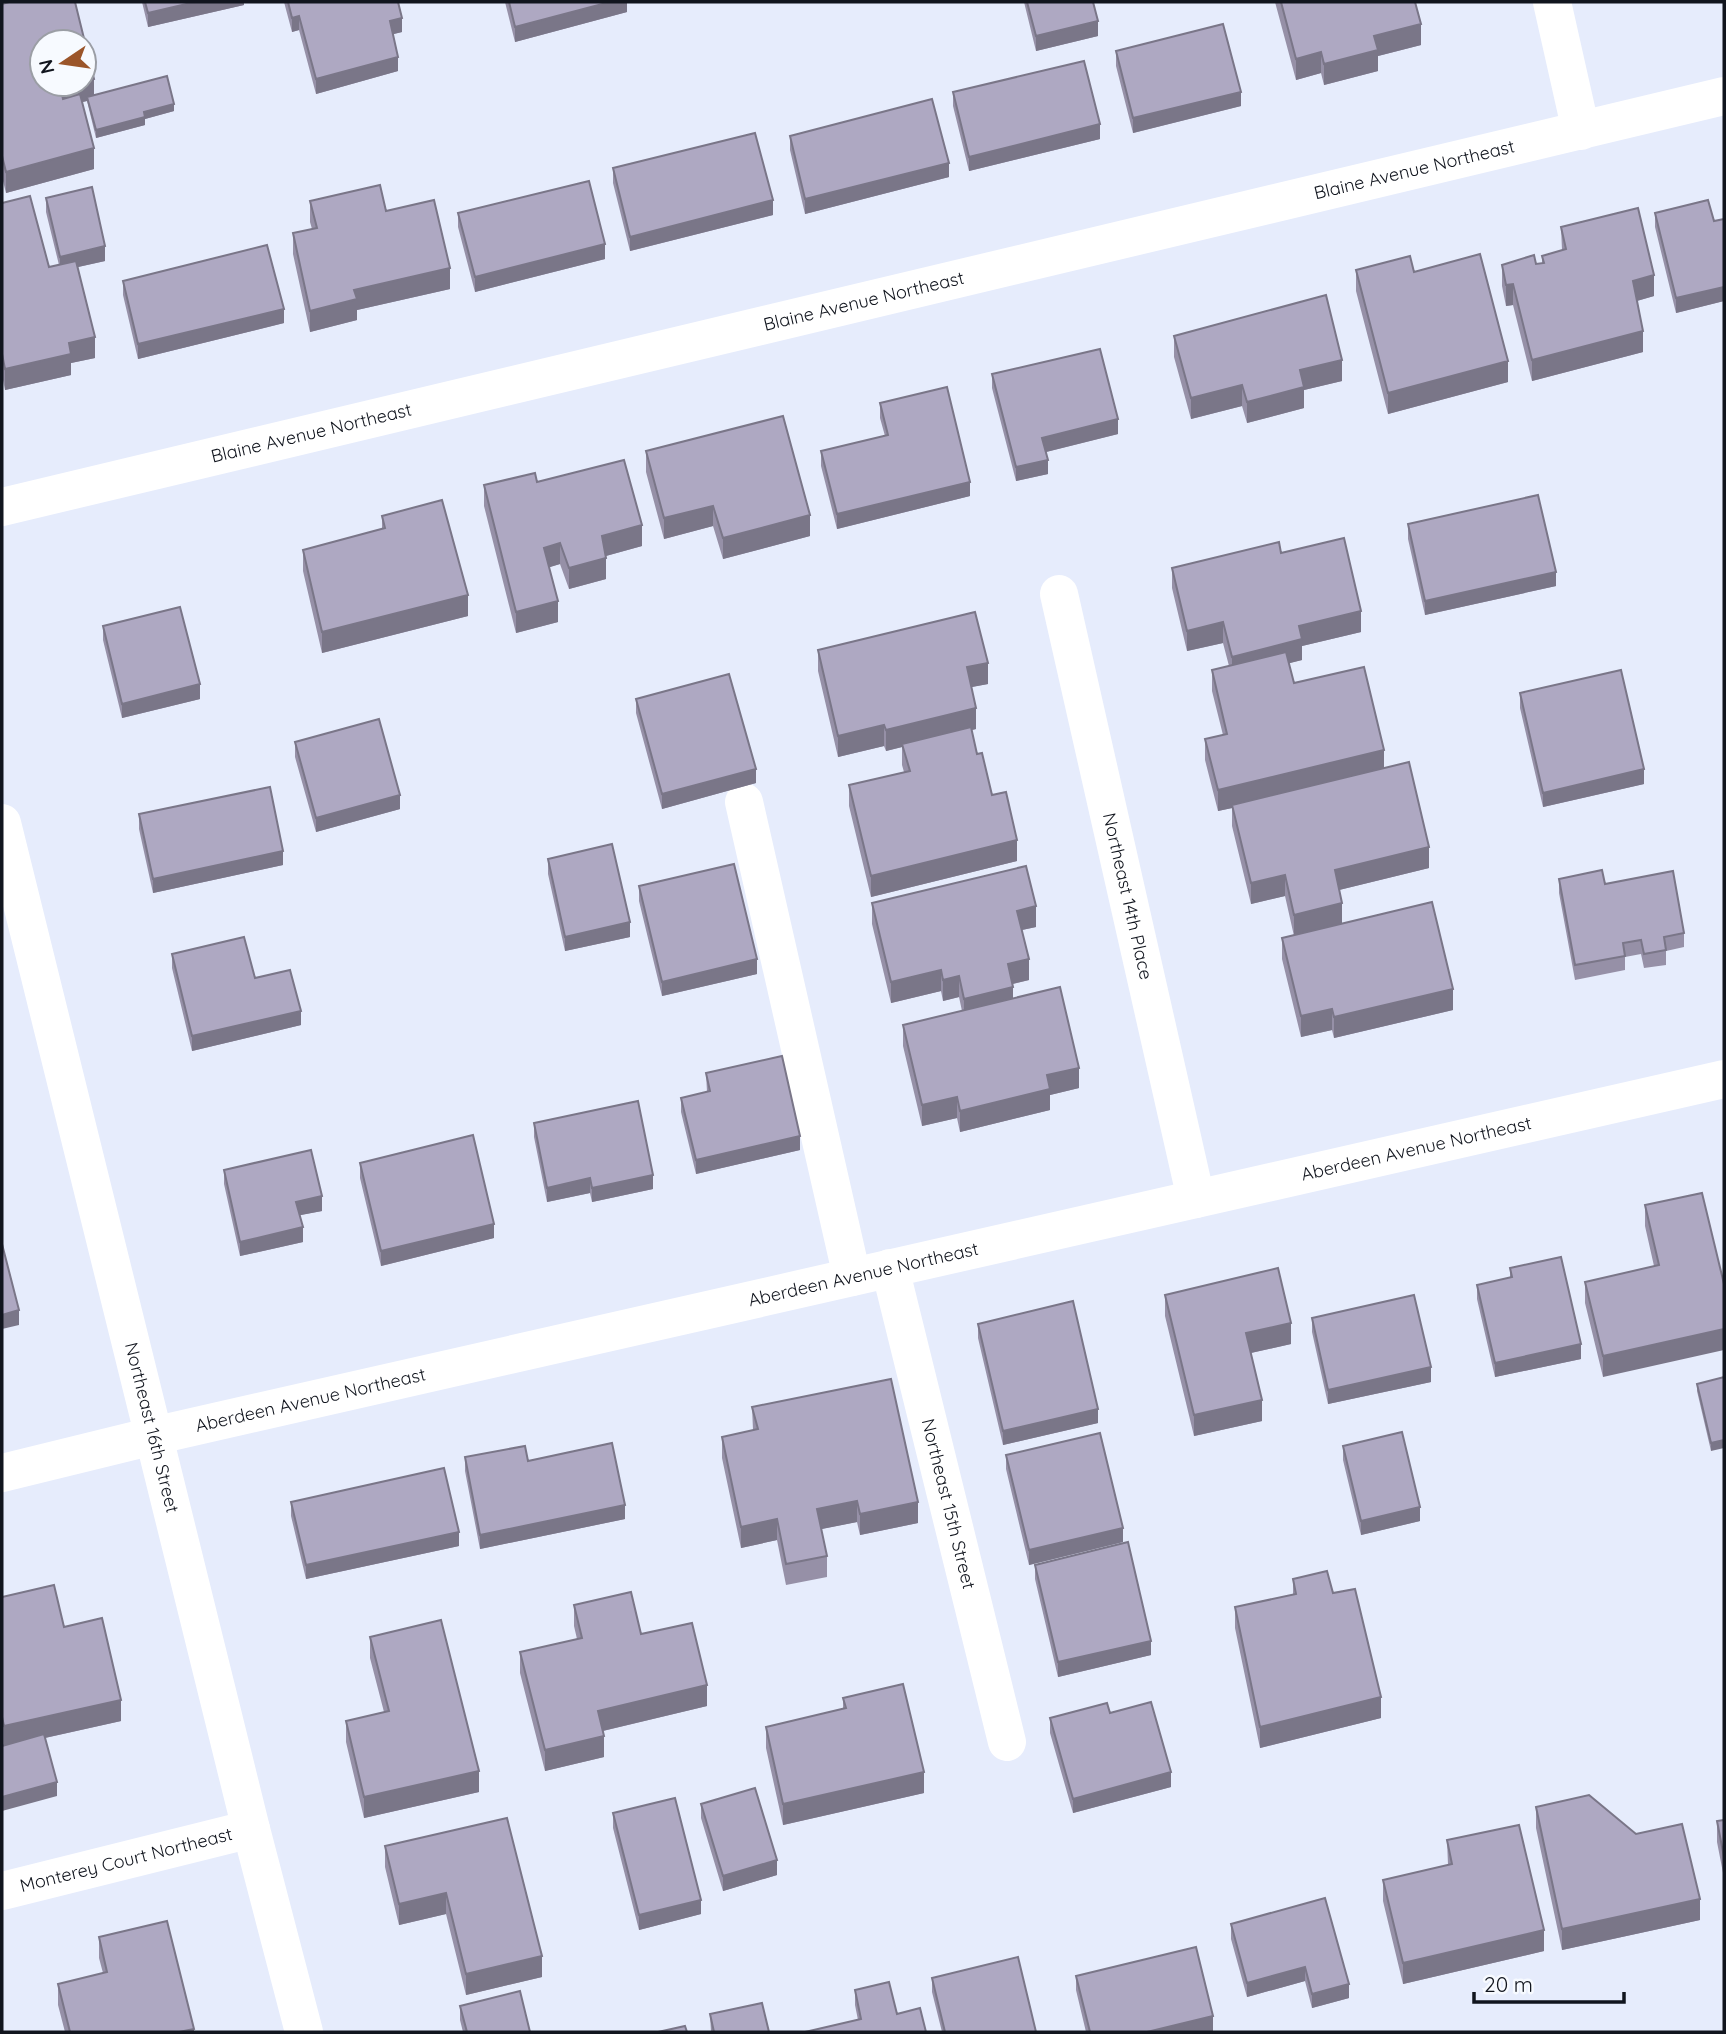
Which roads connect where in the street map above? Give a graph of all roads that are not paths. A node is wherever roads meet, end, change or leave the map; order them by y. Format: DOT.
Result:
graph roads {
  1 [pos="1552,2"];
  2 [pos="1724,96"];
  3 [pos="1581,131"];
  4 [pos="2,507"];
  5 [pos="1059,594"];
  6 [pos="744,802"];
  7 [pos="2,823"];
  8 [pos="1724,1079"];
  9 [pos="1196,1199"];
  10 [pos="890,1268"];
  11 [pos="852,1277"];
  12 [pos="153,1436"];
  13 [pos="2,1473"];
  14 [pos="1007,1742"];
  15 [pos="251,1829"];
  16 [pos="2,1891"];
  17 [pos="304,2032"];
  1 -- 3 [label="street"];
  2 -- 3 [label="street, Blaine Avenue Northeast"];
  3 -- 4 [label="street, Blaine Avenue Northeast"];
  5 -- 9 [label="street, Northeast 14th Place"];
  6 -- 11 [label="street"];
  7 -- 12 [label="street, Northeast 16th Street"];
  8 -- 9 [label="street, Aberdeen Avenue Northeast"];
  9 -- 10 [label="street, Aberdeen Avenue Northeast"];
  10 -- 11 [label="street, Aberdeen Avenue Northeast"];
  10 -- 14 [label="street, Northeast 15th Street"];
  11 -- 12 [label="street, Aberdeen Avenue Northeast"];
  12 -- 13 [label="street, Aberdeen Avenue Northeast"];
  12 -- 15 [label="street, Northeast 16th Street"];
  15 -- 16 [label="street, Monterey Court Northeast"];
  15 -- 17 [label="street, Northeast 16th Street"];
}
